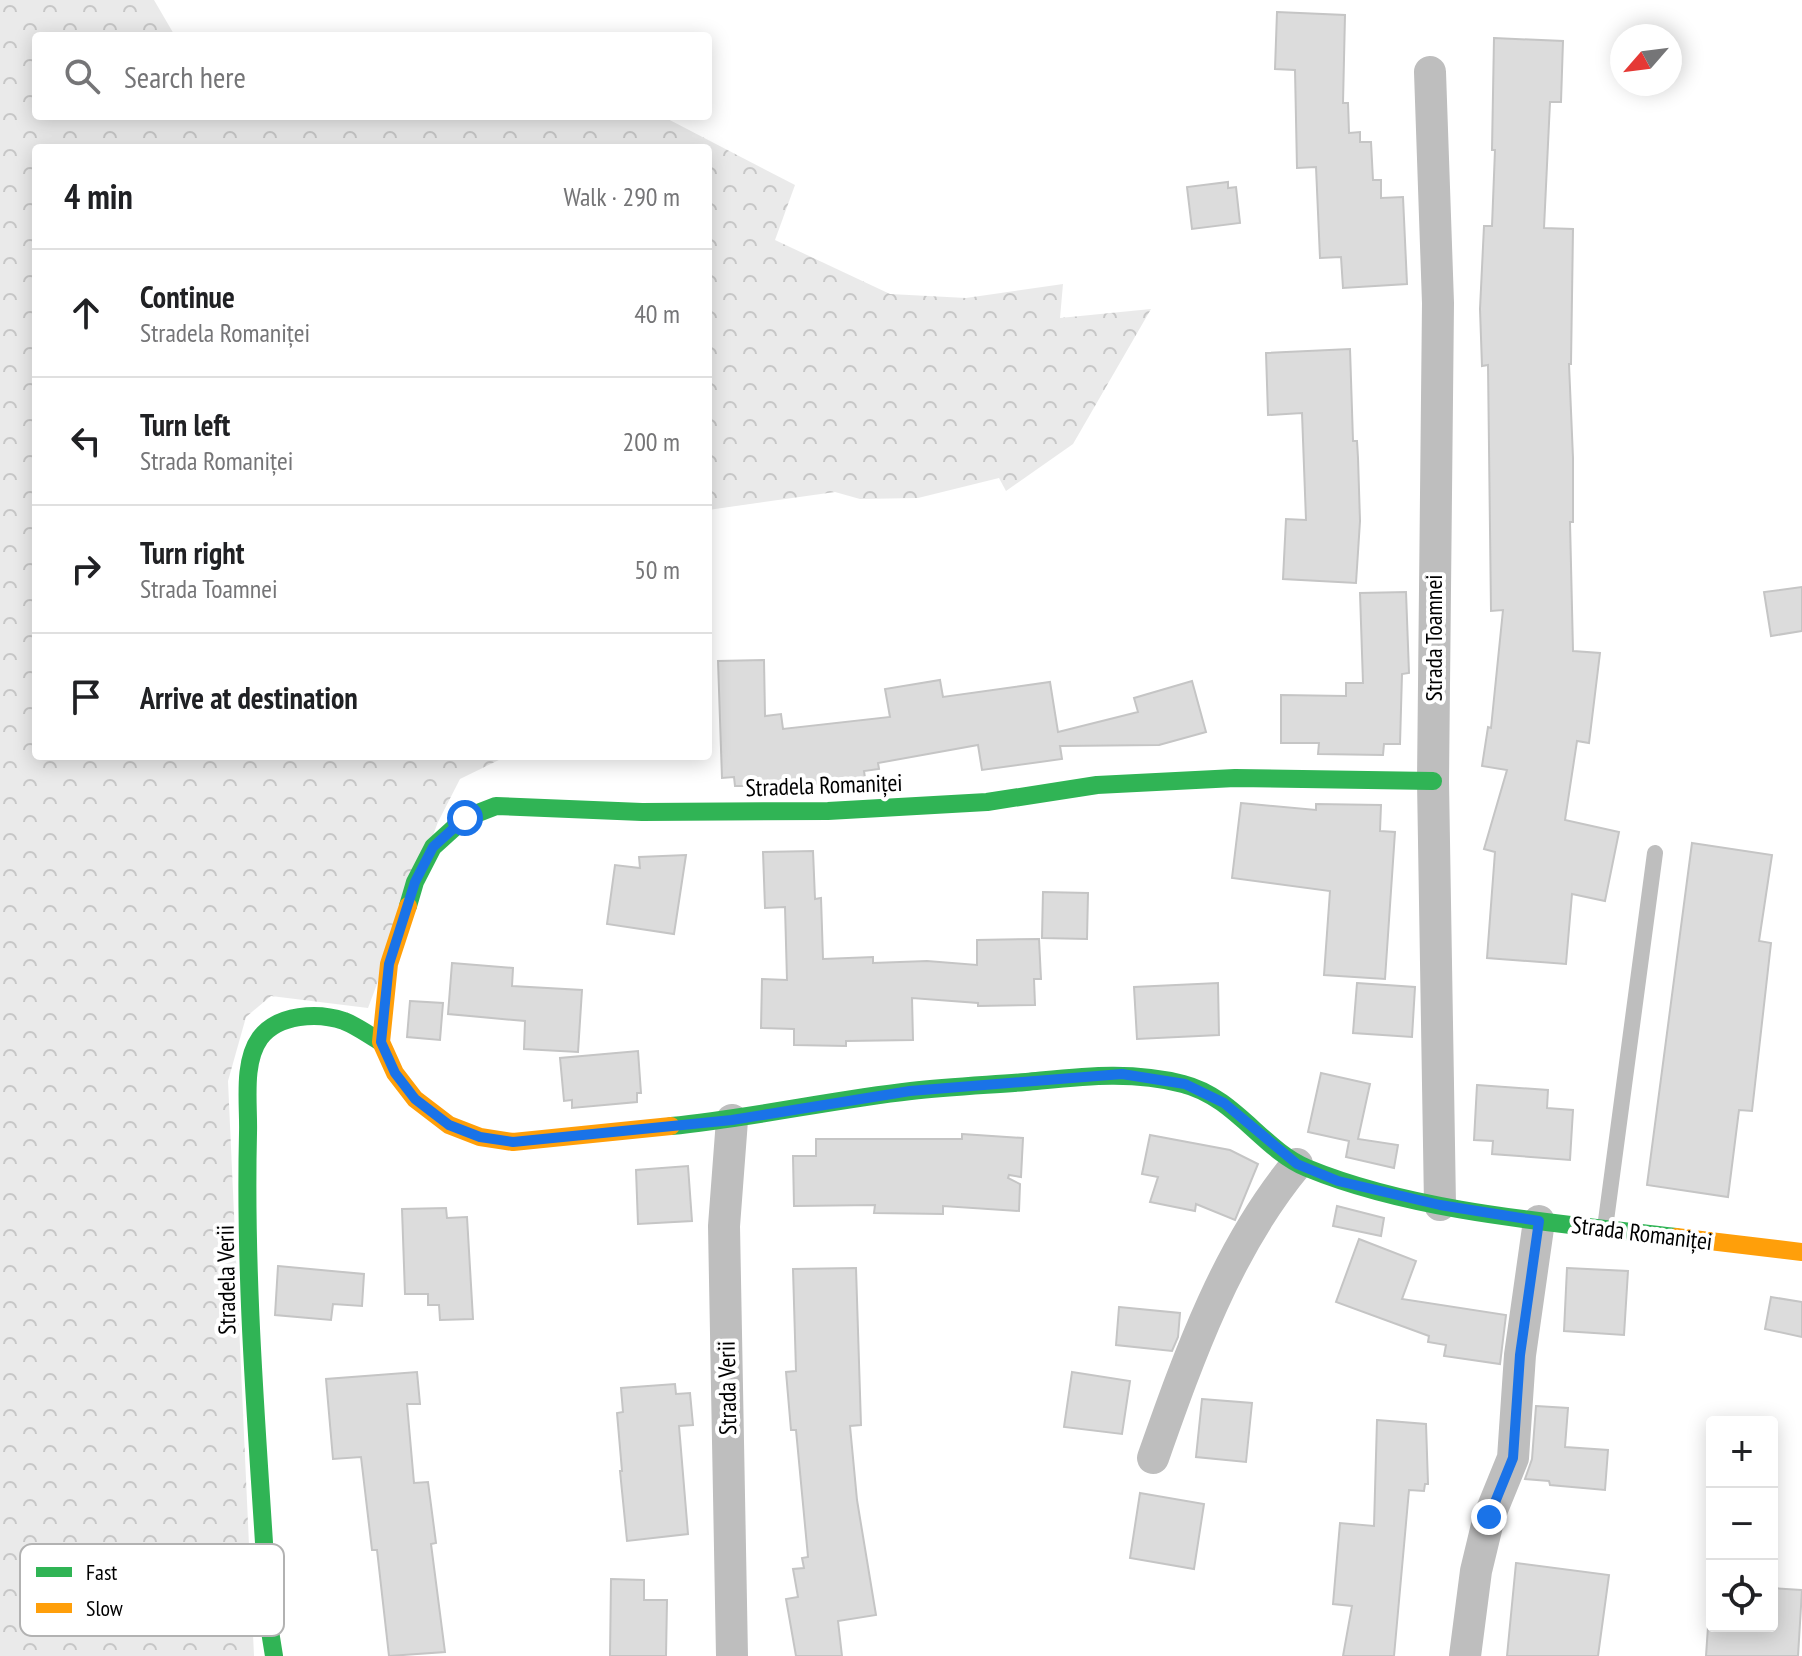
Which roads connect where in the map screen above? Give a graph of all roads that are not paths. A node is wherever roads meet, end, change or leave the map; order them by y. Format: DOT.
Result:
graph roads {
  1 [pos="1430,72"];
  2 [pos="1433,781"];
  3 [pos="1655,853"];
  4 [pos="381,1042"];
  5 [pos="732,1120"];
  6 [pos="1297,1164"];
  7 [pos="1440,1205"];
  8 [pos="1539,1221"];
  9 [pos="1605,1229"];
  10 [pos="1802,1252"];
  11 [pos="1153,1458"];
  12 [pos="264,1544"];
  13 [pos="271,1636"];
  14 [pos="274,1656"];
  15 [pos="732,1656"];
  16 [pos="1465,1656"];
  1 -- 2 [label="street, Strada Toamnei"];
  2 -- 4 [label="street, Stradela Romaniței"];
  2 -- 7 [label="street, Strada Toamnei"];
  3 -- 9 [label="lane"];
  4 -- 5 [label="street, Strada Romaniței"];
  4 -- 12 [label="street, Stradela Verii"];
  5 -- 6 [label="street, Strada Romaniței"];
  5 -- 15 [label="street, Strada Verii"];
  6 -- 7 [label="street, Strada Romaniței"];
  6 -- 11 [label="street"];
  7 -- 8 [label="street, Strada Romaniței"];
  8 -- 9 [label="street, Strada Romaniței"];
  8 -- 16 [label="street"];
  9 -- 10 [label="street, Strada Romaniței"];
  13 -- 14 [label="street, Stradela Verii"];
}
